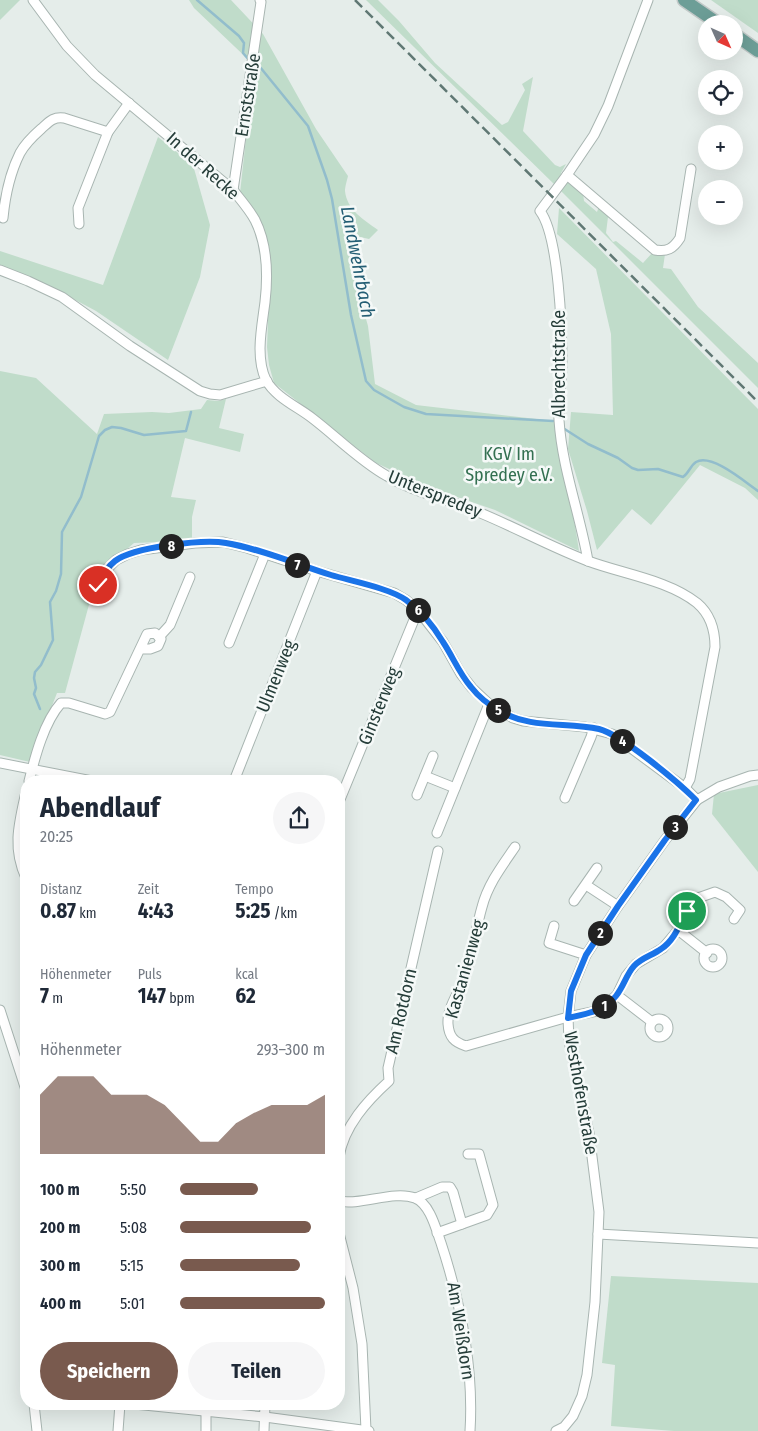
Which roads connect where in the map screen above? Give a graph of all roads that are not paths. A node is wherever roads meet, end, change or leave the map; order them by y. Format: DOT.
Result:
graph roads {
  1 [pos="33,0"];
  2 [pos="260,0"];
  3 [pos="648,0"];
  4 [pos="684,0"];
  5 [pos="706,15"];
  6 [pos="743,40"];
  7 [pos="758,51"];
  8 [pos="130,103"];
  9 [pos="108,132"];
  10 [pos="690,169"];
  11 [pos="567,176"];
  12 [pos="233,190"];
  13 [pos="3,218"];
  14 [pos="78,224"];
  15 [pos="0,270"];
  16 [pos="267,381"];
  17 [pos="265,554"];
  18 [pos="588,561"];
  19 [pos="317,571"];
  20 [pos="190,577"];
  21 [pos="93,599"];
  22 [pos="418,610"];
  23 [pos="229,643"];
  24 [pos="489,704"];
  25 [pos="594,728"];
  26 [pos="433,756"];
  27 [pos="0,763"];
  28 [pos="32,770"];
  29 [pos="31,775"];
  30 [pos="59,775"];
  31 [pos="236,775"];
  32 [pos="758,775"];
  33 [pos="425,776"];
  34 [pos="345,787"];
  35 [pos="455,788"];
  36 [pos="685,788"];
  37 [pos="417,795"];
  38 [pos="565,798"];
  39 [pos="696,800"];
  40 [pos="20,823"];
  41 [pos="437,833"];
  42 [pos="515,847"];
  43 [pos="438,851"];
  44 [pos="20,860"];
  45 [pos="597,868"];
  46 [pos="586,885"];
  47 [pos="574,901"];
  48 [pos="618,906"];
  49 [pos="734,919"];
  50 [pos="554,926"];
  51 [pos="678,930"];
  52 [pos="706,953"];
  53 [pos="586,955"];
  54 [pos="617,995"];
  55 [pos="0,1010"];
  56 [pos="568,1018"];
  57 [pos="652,1022"];
  58 [pos="20,1071"];
  59 [pos="345,1138"];
  60 [pos="468,1154"];
  61 [pos="416,1198"];
  62 [pos="345,1202"];
  63 [pos="462,1224"];
  64 [pos="438,1233"];
  65 [pos="598,1234"];
  66 [pos="758,1242"];
  67 [pos="345,1257"];
  68 [pos="35,1410"];
  69 [pos="120,1410"];
  70 [pos="207,1410"];
  71 [pos="220,1410"];
  72 [pos="265,1410"];
  73 [pos="265,1417"];
  74 [pos="37,1431"];
  75 [pos="118,1431"];
  76 [pos="206,1431"];
  77 [pos="264,1431"];
  78 [pos="367,1431"];
  79 [pos="470,1431"];
  80 [pos="556,1431"];
  1 -- 8 [label="street, In der Recke"];
  2 -- 12 [label="street, Ernststraße"];
  3 -- 11 [label="street, Albrechtstraße"];
  4 -- 5 [label="main road"];
  6 -- 7 [label="main road"];
  8 -- 9 [label="street"];
  8 -- 12 [label="street, In der Recke"];
  9 -- 13 [label="street"];
  9 -- 14 [label="street"];
  10 -- 11 [label="street"];
  11 -- 18 [label="street, Albrechtstraße"];
  12 -- 16 [label="street, In der Recke"];
  15 -- 16 [label="street"];
  16 -- 18 [label="street, Unterspredey"];
  17 -- 19 [label="street"];
  17 -- 21 [label="street"];
  17 -- 23 [label="street"];
  18 -- 36 [label="street, Unterspredey"];
  19 -- 22 [label="street"];
  19 -- 31 [label="street, Ulmenweg"];
  20 -- 28 [label="street"];
  22 -- 24 [label="street"];
  22 -- 34 [label="street, Ginsterweg"];
  24 -- 25 [label="street"];
  24 -- 35 [label="street"];
  25 -- 36 [label="street"];
  25 -- 38 [label="street"];
  26 -- 33 [label="street"];
  27 -- 28 [label="street"];
  28 -- 29 [label="street"];
  28 -- 30 [label="street"];
  32 -- 39 [label="street, Westhofenstraße"];
  33 -- 35 [label="street"];
  33 -- 37 [label="street"];
  35 -- 41 [label="street"];
  36 -- 39 [label="street"];
  39 -- 48 [label="street, Westhofenstraße"];
  40 -- 44 [label="street"];
  42 -- 56 [label="street, Kastanienweg"];
  43 -- 59 [label="street, Am Rotdorn"];
  45 -- 46 [label="street"];
  46 -- 47 [label="street"];
  46 -- 48 [label="street"];
  48 -- 53 [label="street, Westhofenstraße"];
  49 -- 51 [label="street"];
  50 -- 53 [label="street"];
  51 -- 52 [label="street"];
  51 -- 54 [label="street"];
  53 -- 56 [label="street, Westhofenstraße"];
  54 -- 56 [label="street"];
  54 -- 57 [label="street"];
  55 -- 58 [label="street"];
  56 -- 65 [label="street, Westhofenstraße"];
  60 -- 63 [label="street"];
  61 -- 62 [label="street"];
  61 -- 63 [label="street"];
  61 -- 64 [label="street, Am Weißdorn"];
  63 -- 64 [label="street"];
  64 -- 79 [label="street, Am Weißdorn"];
  65 -- 66 [label="street"];
  65 -- 80 [label="street, Westhofenstraße"];
  67 -- 78 [label="street"];
  68 -- 74 [label="street"];
  69 -- 75 [label="street"];
  70 -- 76 [label="street"];
  71 -- 73 [label="street"];
  72 -- 73 [label="street"];
  73 -- 77 [label="street"];
  73 -- 78 [label="street"];
}
